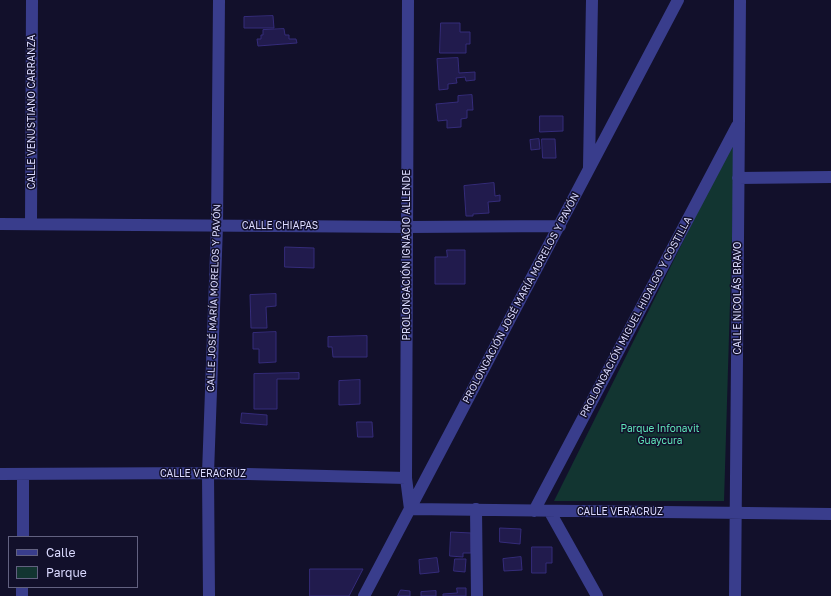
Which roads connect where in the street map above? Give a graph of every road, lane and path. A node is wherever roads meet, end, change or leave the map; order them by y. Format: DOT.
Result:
graph roads {
  1 [pos="32,0"];
  2 [pos="219,0"];
  3 [pos="408,0"];
  4 [pos="592,0"];
  5 [pos="678,0"];
  6 [pos="740,0"];
  7 [pos="738,123"];
  8 [pos="589,170"];
  9 [pos="831,177"];
  10 [pos="738,178"];
  11 [pos="0,224"];
  12 [pos="31,224"];
  13 [pos="217,226"];
  14 [pos="560,226"];
  15 [pos="408,227"];
  16 [pos="0,474"];
  17 [pos="23,474"];
  18 [pos="208,474"];
  19 [pos="406,478"];
  20 [pos="410,509"];
  21 [pos="476,509"];
  22 [pos="534,511"];
  23 [pos="550,512"];
  24 [pos="736,513"];
  25 [pos="831,514"];
  26 [pos="23,536"];
  27 [pos="208,596"];
  28 [pos="364,596"];
  29 [pos="477,596"];
  30 [pos="597,596"];
  31 [pos="735,596"];
  1 -- 12 [label="street, CALLE VENUSTIANO CARRANZA"];
  2 -- 13 [label="street, CALLE JOSÉ MARÍA MORELOS Y PAVÓN"];
  3 -- 15 [label="street, PROLONGACIÓN IGNACIO ALLENDE"];
  4 -- 8 [label="street"];
  5 -- 8 [label="street, PROLONGACIÓN JOSÉ MARÍA MORELOS Y PAVÓN"];
  6 -- 7 [label="street, CALLE NICOLÁS BRAVO"];
  7 -- 10 [label="street, CALLE NICOLÁS BRAVO"];
  7 -- 22 [label="street, PROLONGACIÓN MIGUEL HIDALGO Y COSTILLA"];
  8 -- 14 [label="street, PROLONGACIÓN JOSÉ MARÍA MORELOS Y PAVÓN"];
  9 -- 10 [label="street"];
  10 -- 24 [label="street, CALLE NICOLÁS BRAVO"];
  11 -- 12 [label="street, CALLE CHIAPAS"];
  12 -- 13 [label="street, CALLE CHIAPAS"];
  13 -- 15 [label="street, CALLE CHIAPAS"];
  13 -- 18 [label="street, CALLE JOSÉ MARÍA MORELOS Y PAVÓN"];
  14 -- 15 [label="street, CALLE CHIAPAS"];
  14 -- 20 [label="street, PROLONGACIÓN JOSÉ MARÍA MORELOS Y PAVÓN"];
  15 -- 19 [label="street, PROLONGACIÓN IGNACIO ALLENDE"];
  16 -- 17 [label="street, CALLE VERACRUZ"];
  17 -- 18 [label="street, CALLE VERACRUZ"];
  17 -- 26 [label="street"];
  18 -- 19 [label="street, CALLE VERACRUZ"];
  18 -- 27 [label="street, CALLE JOSÉ MARÍA MORELOS Y PAVÓN"];
  19 -- 20 [label="street, PROLONGACIÓN IGNACIO ALLENDE"];
  20 -- 21 [label="street, CALLE VERACRUZ"];
  20 -- 28 [label="street, PROLONGACIÓN JOSÉ MARÍA MORELOS Y PAVÓN"];
  21 -- 22 [label="street, CALLE VERACRUZ"];
  21 -- 29 [label="street"];
  22 -- 23 [label="street, CALLE VERACRUZ"];
  23 -- 24 [label="street, CALLE VERACRUZ"];
  23 -- 30 [label="street"];
  24 -- 25 [label="street, CALLE VERACRUZ"];
  24 -- 31 [label="street, CALLE NICOLÁS BRAVO"];
}
